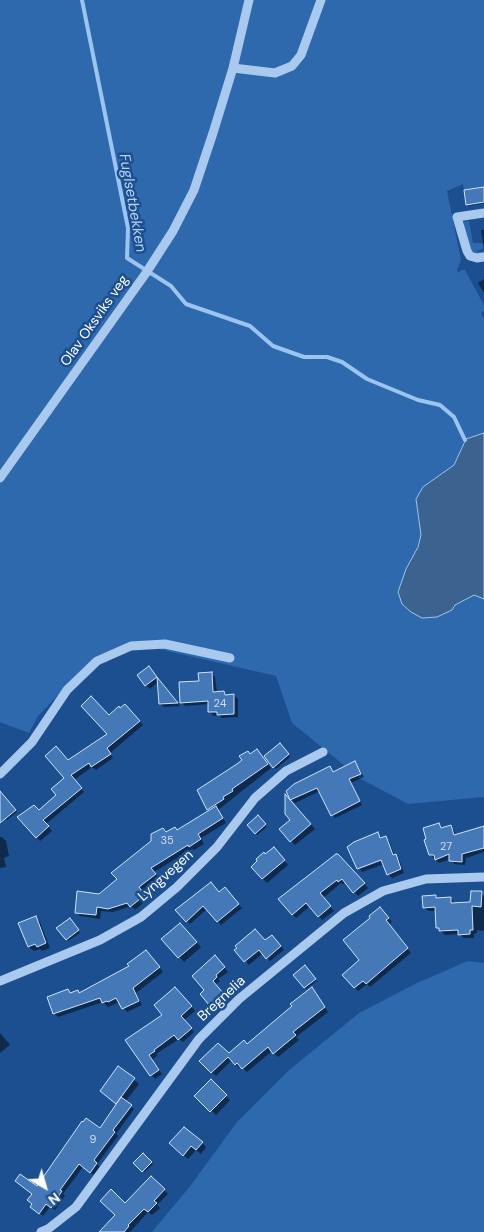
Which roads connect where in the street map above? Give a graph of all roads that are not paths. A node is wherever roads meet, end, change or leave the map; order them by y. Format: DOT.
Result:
graph roads {
  1 [pos="249,0"];
  2 [pos="321,0"];
  3 [pos="233,68"];
  4 [pos="484,213"];
  5 [pos="484,257"];
  6 [pos="0,478"];
  7 [pos="230,658"];
  8 [pos="323,752"];
  9 [pos="0,774"];
  10 [pos="484,877"];
  11 [pos="0,981"];
  12 [pos="41,1232"];
  1 -- 3 [label="street, Olav Oksviks veg"];
  2 -- 3 [label="street"];
  3 -- 6 [label="street, Olav Oksviks veg"];
  4 -- 5 [label="street"];
  7 -- 9 [label="street"];
  8 -- 11 [label="street, Lyngvegen"];
  10 -- 12 [label="street, Bregnelia"];
}
